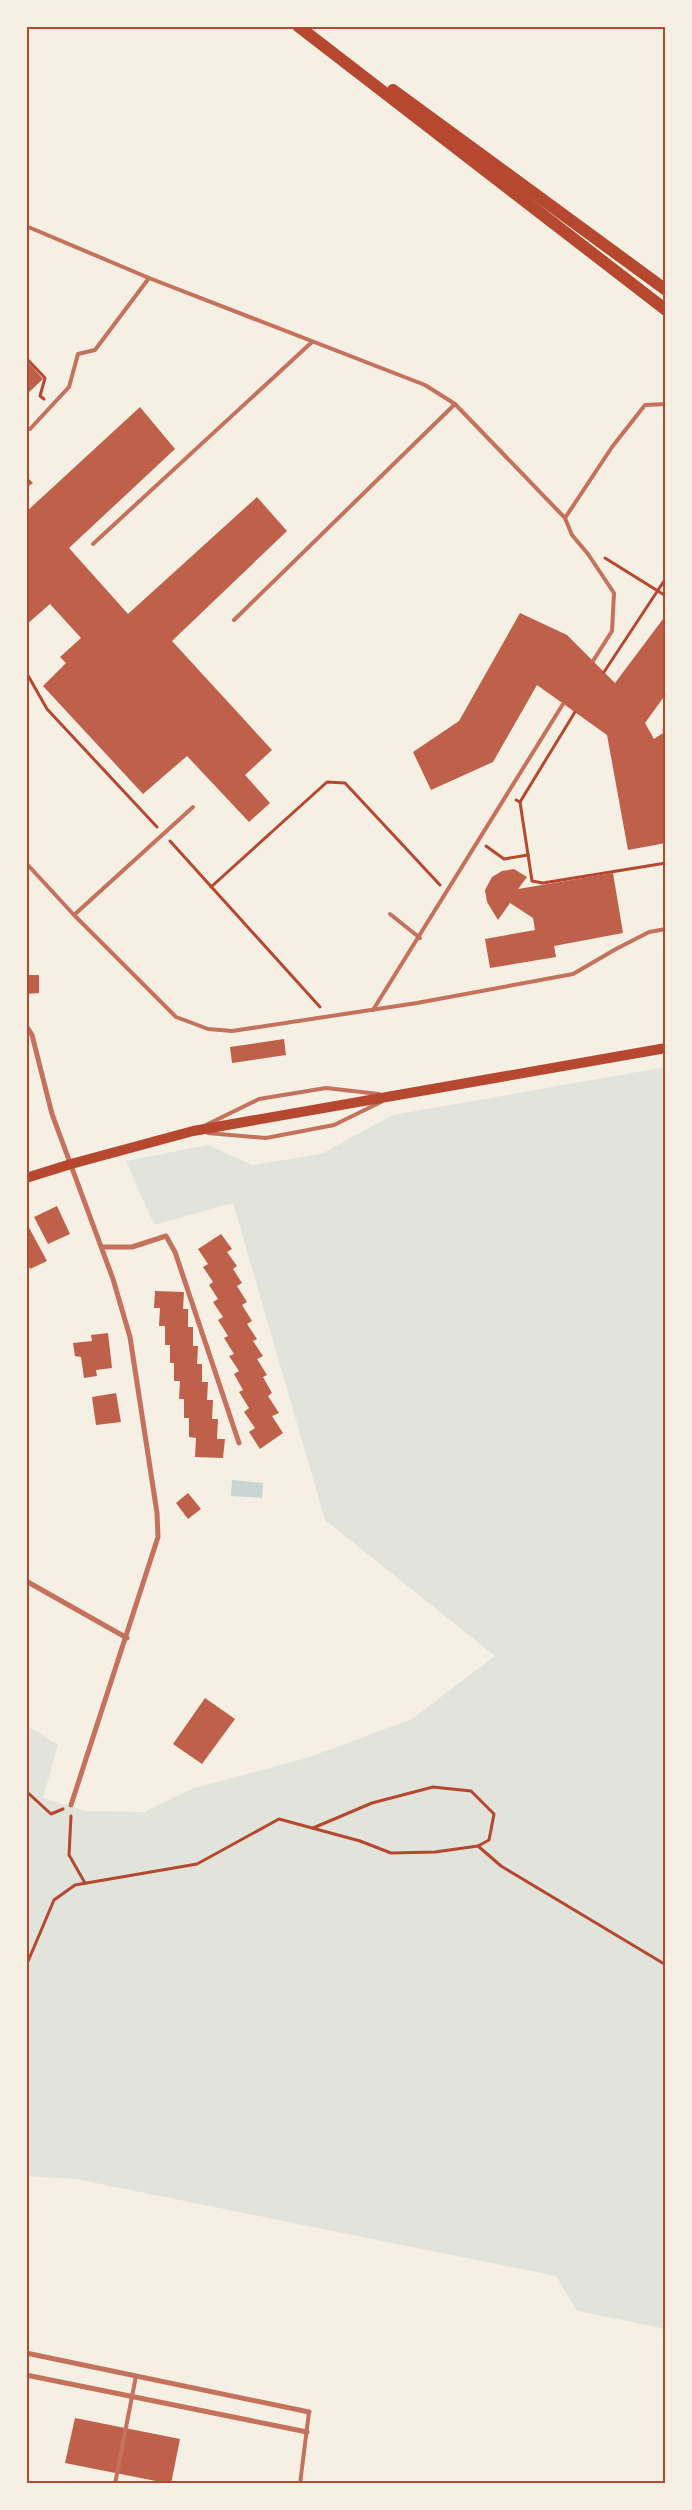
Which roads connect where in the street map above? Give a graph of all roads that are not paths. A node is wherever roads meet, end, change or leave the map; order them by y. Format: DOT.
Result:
graph roads {
  1 [pos="298,26"];
  2 [pos="304,26"];
  3 [pos="26,226"];
  4 [pos="595,236"];
  5 [pos="149,278"];
  6 [pos="666,285"];
  7 [pos="666,290"];
  8 [pos="666,311"];
  9 [pos="312,342"];
  10 [pos="456,404"];
  11 [pos="666,404"];
  12 [pos="30,429"];
  13 [pos="565,518"];
  14 [pos="93,544"];
  15 [pos="234,620"];
  16 [pos="593,661"];
  17 [pos="563,704"];
  18 [pos="193,807"];
  19 [pos="26,863"];
  20 [pos="390,914"];
  21 [pos="74,915"];
  22 [pos="666,928"];
  23 [pos="420,938"];
  24 [pos="373,1010"];
  25 [pos="26,1026"];
  26 [pos="666,1048"];
  27 [pos="392,1096"];
  28 [pos="193,1131"];
  29 [pos="71,1164"];
  30 [pos="26,1178"];
  31 [pos="102,1247"];
  32 [pos="238,1443"];
  33 [pos="26,1581"];
  34 [pos="127,1638"];
  35 [pos="71,1805"];
  36 [pos="26,2353"];
  37 [pos="26,2375"];
  38 [pos="136,2376"];
  39 [pos="132,2397"];
  40 [pos="309,2412"];
  41 [pos="307,2432"];
  42 [pos="115,2484"];
  43 [pos="300,2484"];
  1 -- 8 [label="main road"];
  2 -- 4 [label="main road"];
  3 -- 5 [label="lane"];
  4 -- 6 [label="main road"];
  4 -- 7 [label="main road"];
  5 -- 9 [label="lane"];
  5 -- 12 [label="lane"];
  9 -- 10 [label="lane"];
  9 -- 14 [label="lane"];
  10 -- 13 [label="lane"];
  10 -- 15 [label="lane"];
  11 -- 13 [label="lane"];
  13 -- 16 [label="lane"];
  17 -- 23 [label="lane"];
  18 -- 21 [label="lane"];
  19 -- 21 [label="lane"];
  20 -- 23 [label="lane"];
  21 -- 24 [label="lane"];
  22 -- 24 [label="lane"];
  23 -- 24 [label="lane"];
  25 -- 29 [label="street"];
  26 -- 27 [label="main road"];
  27 -- 28 [label="main road"];
  27 -- 28 [label="lane"];
  27 -- 28 [label="lane"];
  28 -- 29 [label="main road"];
  29 -- 30 [label="main road"];
  29 -- 31 [label="street"];
  31 -- 32 [label="street"];
  31 -- 34 [label="street"];
  33 -- 34 [label="street"];
  34 -- 35 [label="street"];
  36 -- 38 [label="street"];
  37 -- 39 [label="street"];
  38 -- 39 [label="lane"];
  38 -- 40 [label="street"];
  39 -- 41 [label="street"];
  39 -- 42 [label="lane"];
  40 -- 41 [label="lane"];
  41 -- 43 [label="lane"];
}
